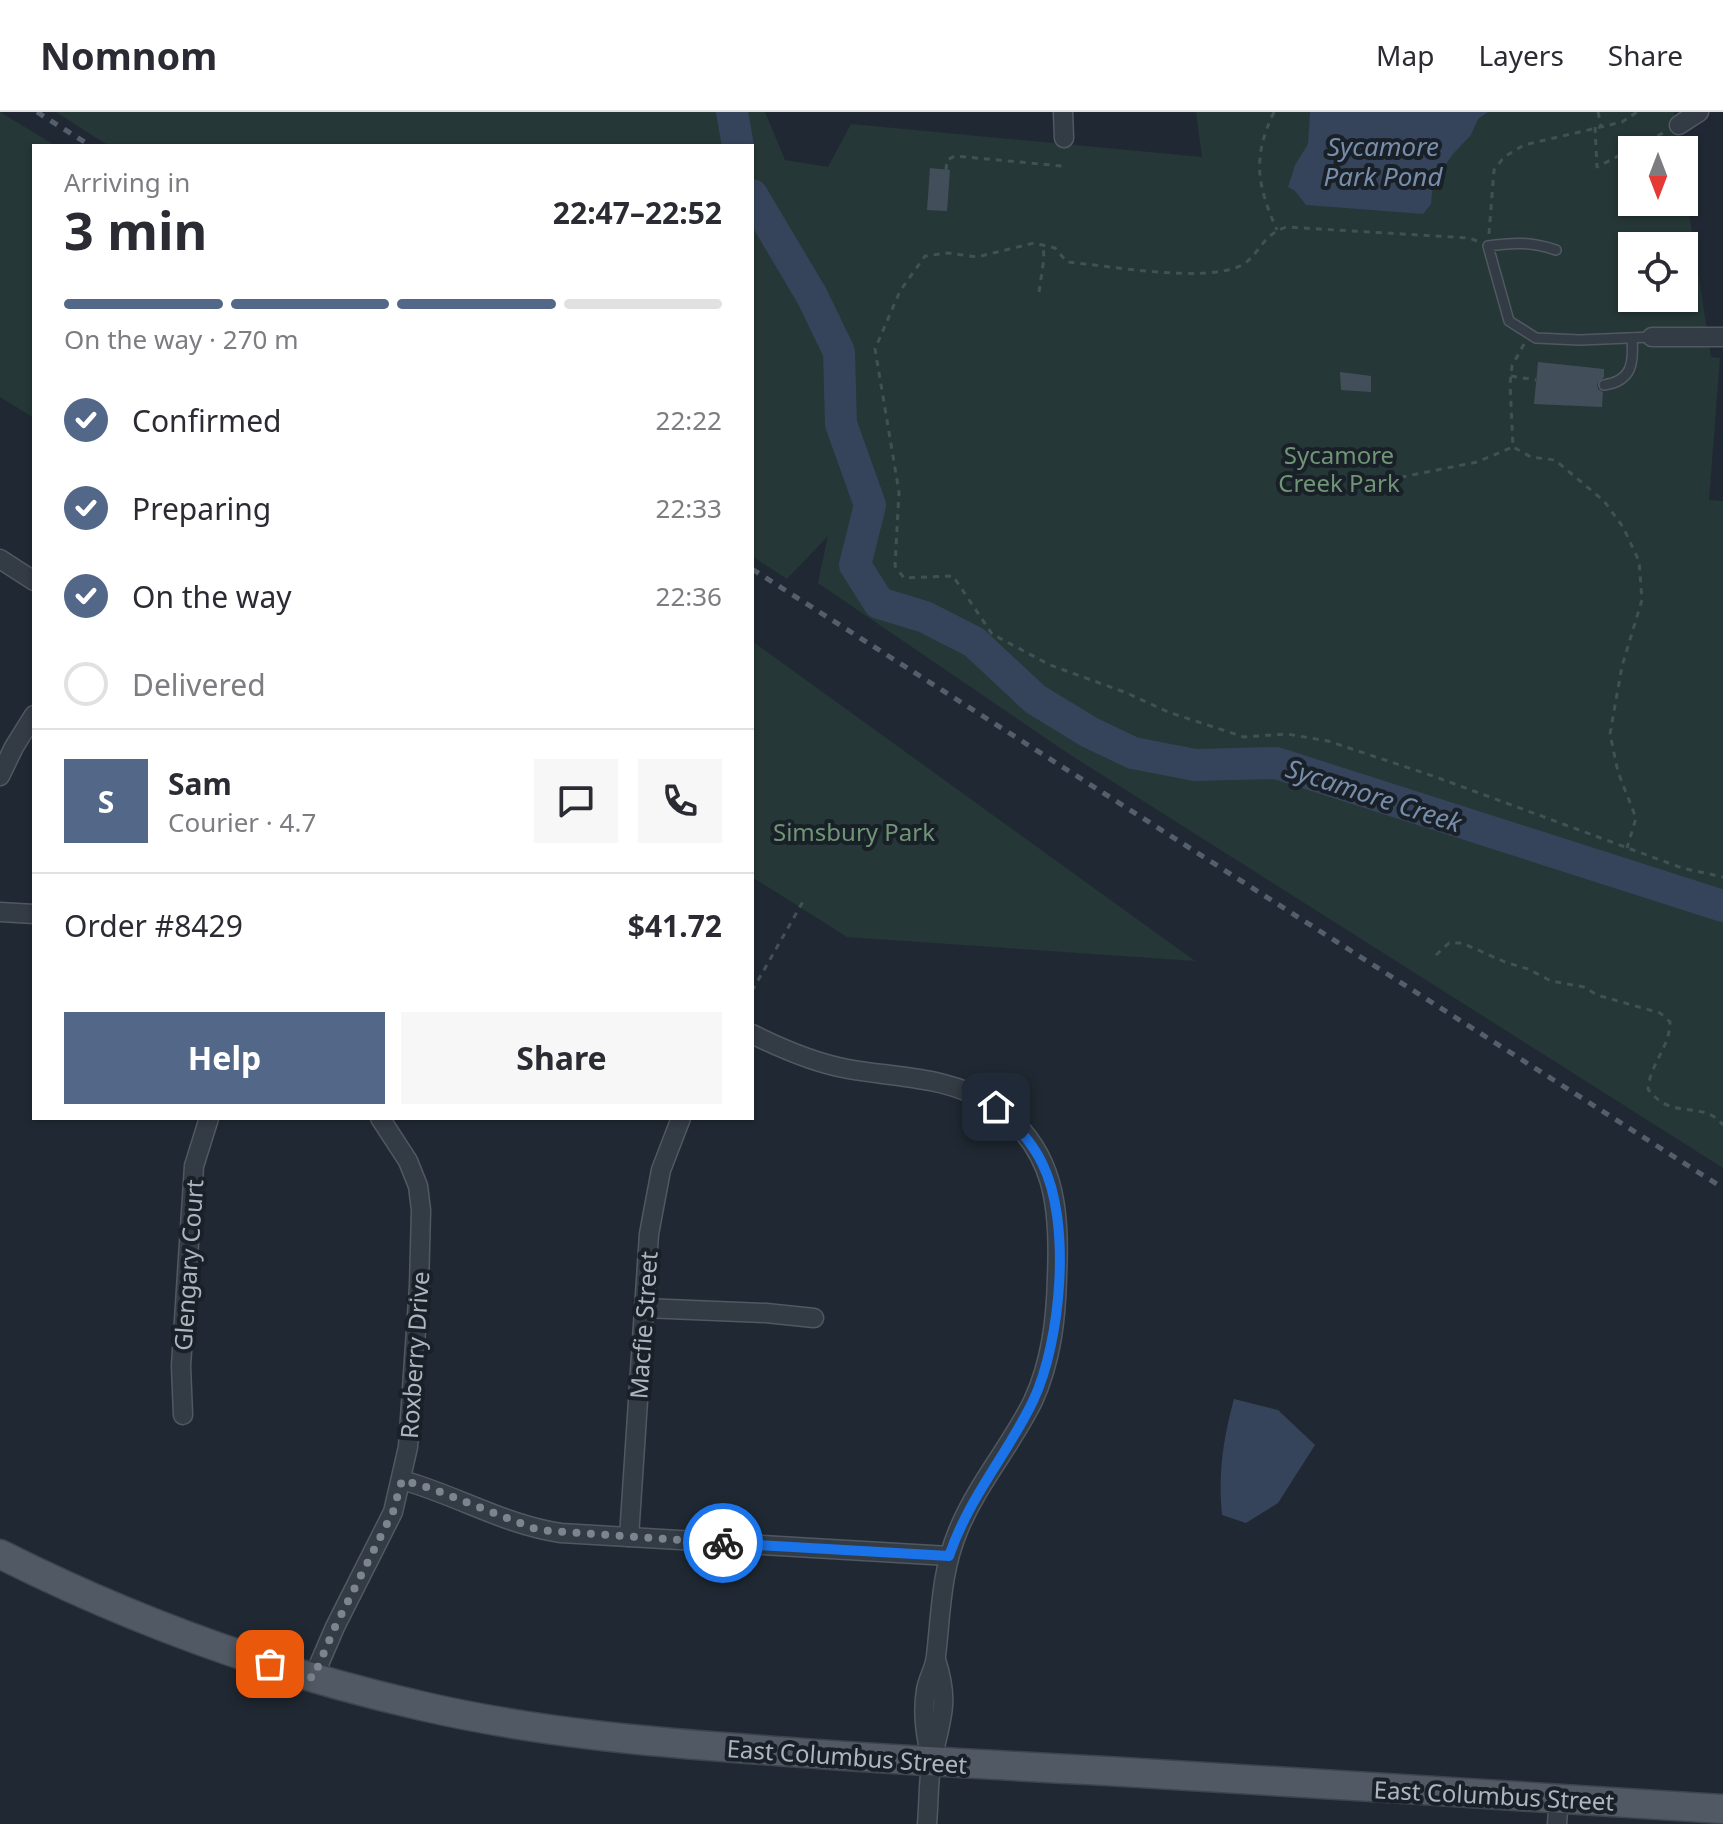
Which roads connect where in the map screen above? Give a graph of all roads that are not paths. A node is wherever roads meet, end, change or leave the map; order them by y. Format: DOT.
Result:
graph roads {
  1 [pos="1063,112"];
  2 [pos="1699,112"];
  3 [pos="1679,125"];
  4 [pos="1064,138"];
  5 [pos="1556,250"];
  6 [pos="1652,337"];
  7 [pos="1723,337"];
  8 [pos="1632,338"];
  9 [pos="1604,385"];
  10 [pos="0,559"];
  11 [pos="32,580"];
  12 [pos="32,719"];
  13 [pos="0,776"];
  14 [pos="0,912"];
  15 [pos="32,914"];
  16 [pos="754,1035"];
  17 [pos="208,1120"];
  18 [pos="381,1120"];
  19 [pos="680,1120"];
  20 [pos="644,1308"];
  21 [pos="814,1318"];
  22 [pos="183,1415"];
  23 [pos="402,1480"];
  24 [pos="629,1537"];
  25 [pos="0,1554"];
  26 [pos="949,1556"];
  27 [pos="313,1678"];
  28 [pos="932,1762"];
  29 [pos="1723,1809"];
  30 [pos="1558,1811"];
  31 [pos="927,1824"];
  1 -- 4 [label="street"];
  2 -- 3 [label="street"];
  5 -- 8 [label="lane"];
  6 -- 7 [label="street"];
  6 -- 8 [label="lane"];
  8 -- 9 [label="lane"];
  10 -- 11 [label="street"];
  12 -- 13 [label="street"];
  14 -- 15 [label="street"];
  16 -- 26 [label="street"];
  17 -- 22 [label="street, Glengary Court"];
  18 -- 23 [label="street, Roxberry Drive"];
  19 -- 20 [label="street, Macfie Street"];
  20 -- 21 [label="street"];
  20 -- 24 [label="street, Macfie Street"];
  23 -- 24 [label="street"];
  23 -- 27 [label="street, Roxberry Drive"];
  24 -- 26 [label="street"];
  25 -- 27 [label="main road, East Columbus Street"];
  26 -- 28 [label="street"];
  27 -- 28 [label="main road, East Columbus Street"];
  28 -- 30 [label="main road, East Columbus Street"];
  28 -- 31 [label="street"];
  29 -- 30 [label="main road, East Columbus Street"];
}
